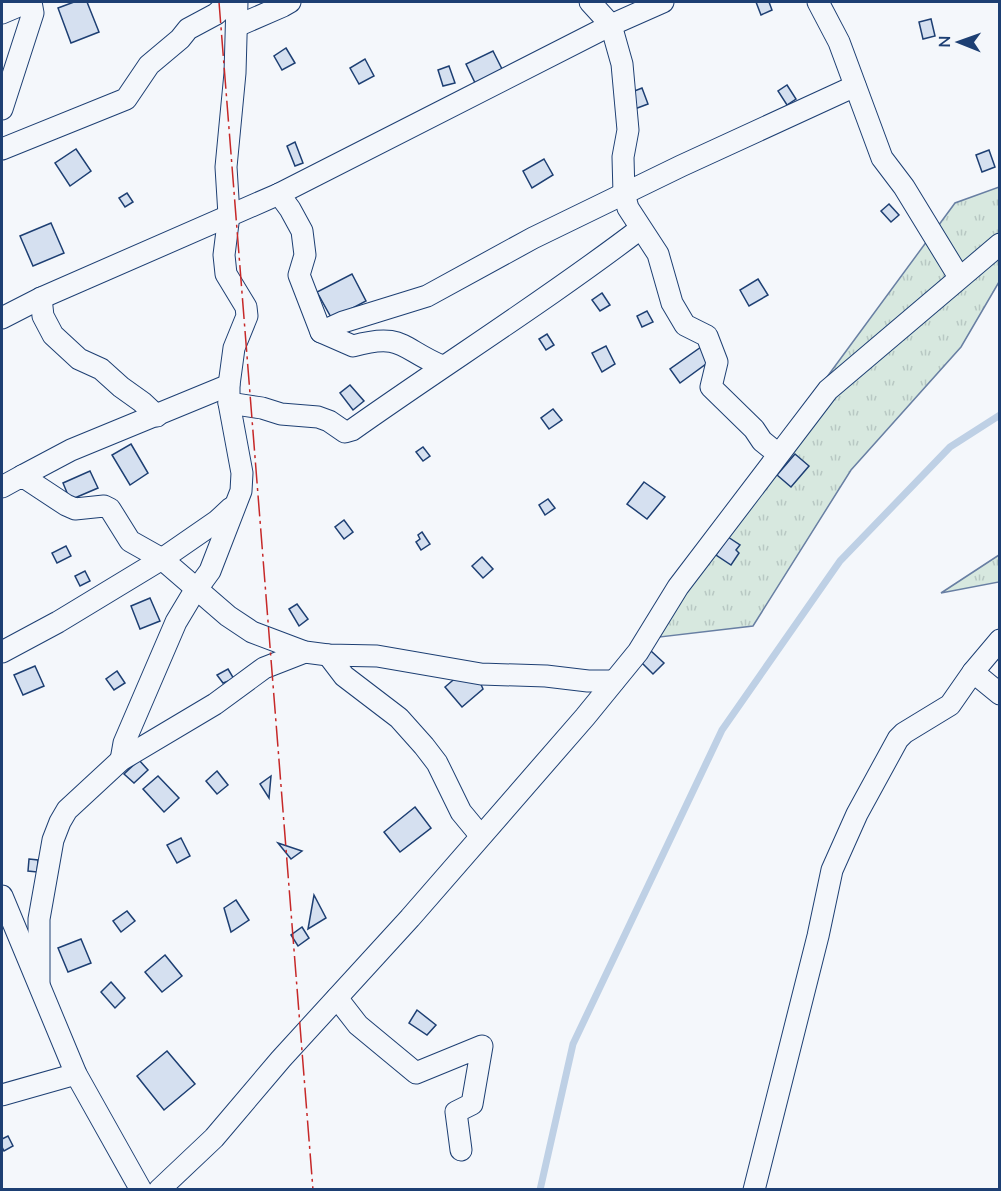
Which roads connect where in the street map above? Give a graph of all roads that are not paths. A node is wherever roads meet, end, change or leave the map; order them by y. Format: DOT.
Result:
graph roads {
  1 [pos="29,2"];
  2 [pos="229,2"];
  3 [pos="237,2"];
  4 [pos="290,2"];
  5 [pos="590,2"];
  6 [pos="663,2"];
  7 [pos="818,2"];
  8 [pos="2,13"];
  9 [pos="611,25"];
  10 [pos="237,26"];
  11 [pos="855,86"];
  12 [pos="2,109"];
  13 [pos="2,148"];
  14 [pos="279,194"];
  15 [pos="624,194"];
  16 [pos="229,215"];
  17 [pos="640,229"];
  18 [pos="999,244"];
  19 [pos="959,278"];
  20 [pos="40,298"];
  21 [pos="2,318"];
  22 [pos="321,332"];
  23 [pos="442,366"];
  24 [pos="229,394"];
  25 [pos="157,416"];
  26 [pos="778,454"];
  27 [pos="22,476"];
  28 [pos="2,487"];
  29 [pos="235,504"];
  30 [pos="162,559"];
  31 [pos="197,589"];
  32 [pos="999,640"];
  33 [pos="2,652"];
  34 [pos="305,652"];
  35 [pos="328,656"];
  36 [pos="973,672"];
  37 [pos="614,681"];
  38 [pos="999,694"];
  39 [pos="121,760"];
  40 [pos="480,835"];
  41 [pos="2,896"];
  42 [pos="9,933"];
  43 [pos="39,982"];
  44 [pos="337,998"];
  45 [pos="76,1074"];
  46 [pos="2,1095"];
  47 [pos="461,1150"];
  48 [pos="141,1190"];
  49 [pos="159,1190"];
  50 [pos="754,1190"];
  1 -- 8 [label="street"];
  1 -- 12 [label="street"];
  2 -- 13 [label="street"];
  3 -- 10 [label="street"];
  4 -- 10 [label="street"];
  5 -- 9 [label="street"];
  6 -- 9 [label="street"];
  7 -- 11 [label="street"];
  9 -- 14 [label="street"];
  9 -- 15 [label="street"];
  10 -- 16 [label="street"];
  11 -- 15 [label="street"];
  11 -- 19 [label="street"];
  14 -- 16 [label="street"];
  14 -- 22 [label="street"];
  15 -- 17 [label="street"];
  15 -- 22 [label="street"];
  16 -- 20 [label="street"];
  16 -- 24 [label="street"];
  17 -- 23 [label="street"];
  17 -- 26 [label="street"];
  18 -- 19 [label="street"];
  19 -- 26 [label="street"];
  20 -- 21 [label="street"];
  20 -- 25 [label="street"];
  22 -- 23 [label="street"];
  23 -- 24 [label="street"];
  24 -- 25 [label="street"];
  24 -- 29 [label="street"];
  25 -- 27 [label="street"];
  26 -- 37 [label="street"];
  27 -- 28 [label="street"];
  27 -- 30 [label="street"];
  29 -- 30 [label="street"];
  29 -- 31 [label="street"];
  30 -- 31 [label="street"];
  30 -- 33 [label="street"];
  31 -- 34 [label="street"];
  31 -- 39 [label="street"];
  32 -- 36 [label="street"];
  34 -- 35 [label="street"];
  34 -- 39 [label="street"];
  35 -- 37 [label="street"];
  35 -- 40 [label="street"];
  36 -- 38 [label="street"];
  36 -- 50 [label="street"];
  37 -- 40 [label="street"];
  39 -- 43 [label="street"];
  40 -- 44 [label="street"];
  41 -- 42 [label="street"];
  42 -- 43 [label="street"];
  43 -- 45 [label="street"];
  44 -- 47 [label="street"];
  44 -- 49 [label="street"];
  45 -- 46 [label="street"];
  45 -- 48 [label="street"];
}
